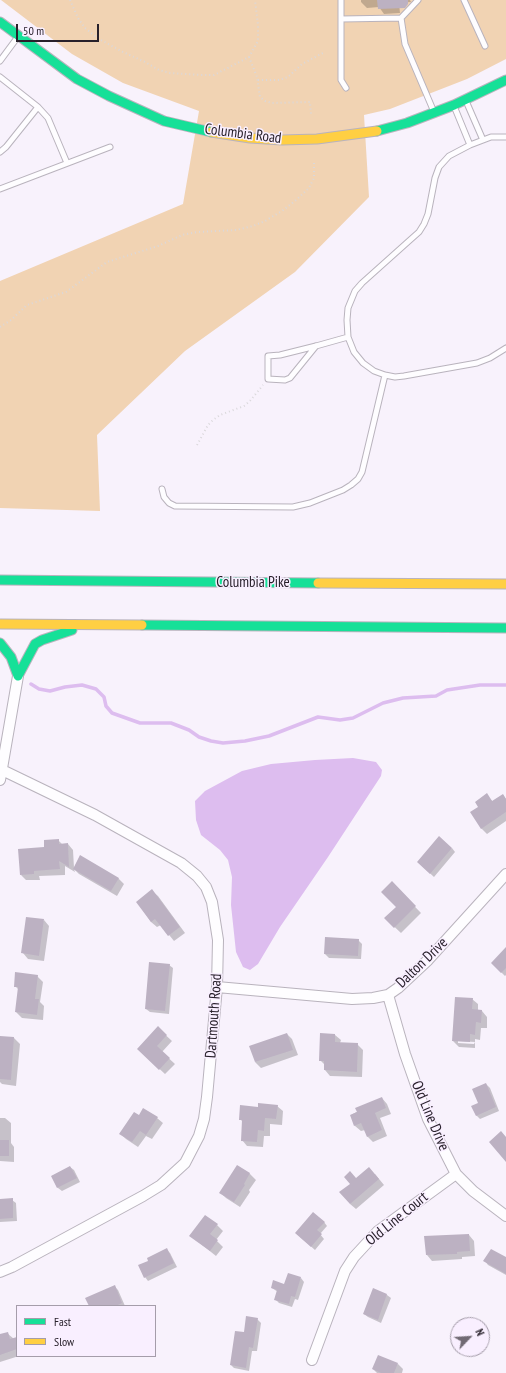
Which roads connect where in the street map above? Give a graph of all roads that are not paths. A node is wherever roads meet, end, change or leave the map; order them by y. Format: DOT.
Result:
graph roads {
  1 [pos="341,0"];
  2 [pos="418,0"];
  3 [pos="464,0"];
  4 [pos="401,18"];
  5 [pos="341,19"];
  6 [pos="2,26"];
  7 [pos="19,36"];
  8 [pos="485,46"];
  9 [pos="0,61"];
  10 [pos="0,77"];
  11 [pos="506,80"];
  12 [pos="346,88"];
  13 [pos="466,100"];
  14 [pos="454,105"];
  15 [pos="38,107"];
  16 [pos="435,113"];
  17 [pos="506,137"];
  18 [pos="483,140"];
  19 [pos="470,145"];
  20 [pos="110,147"];
  21 [pos="0,152"];
  22 [pos="67,163"];
  23 [pos="0,189"];
  24 [pos="348,337"];
  25 [pos="316,346"];
  26 [pos="506,348"];
  27 [pos="386,375"];
  28 [pos="162,489"];
  29 [pos="0,580"];
  30 [pos="506,584"];
  31 [pos="0,624"];
  32 [pos="89,625"];
  33 [pos="506,628"];
  34 [pos="0,643"];
  35 [pos="18,676"];
  36 [pos="1,775"];
  37 [pos="506,874"];
  38 [pos="217,987"];
  39 [pos="388,995"];
  40 [pos="456,1174"];
  41 [pos="506,1216"];
  42 [pos="0,1272"];
  43 [pos="312,1360"];
  1 -- 5 [label="lane"];
  2 -- 4 [label="lane"];
  3 -- 8 [label="lane"];
  4 -- 5 [label="lane"];
  4 -- 16 [label="lane"];
  5 -- 12 [label="lane"];
  6 -- 7 [label="main road, Columbia Road"];
  7 -- 9 [label="lane"];
  7 -- 16 [label="main road, Columbia Road"];
  10 -- 15 [label="lane"];
  11 -- 13 [label="main road, Columbia Road"];
  13 -- 14 [label="main road, Columbia Road"];
  13 -- 18 [label="lane"];
  14 -- 16 [label="main road, Columbia Road"];
  14 -- 19 [label="lane"];
  15 -- 21 [label="lane"];
  15 -- 22 [label="lane"];
  17 -- 18 [label="lane"];
  18 -- 19 [label="lane"];
  19 -- 24 [label="lane"];
  20 -- 22 [label="lane"];
  22 -- 23 [label="lane"];
  24 -- 25 [label="lane"];
  24 -- 27 [label="lane"];
  25 -- 25 [label="lane"];
  26 -- 27 [label="lane"];
  27 -- 28 [label="lane"];
  29 -- 30 [label="main road, Columbia Pike"];
  31 -- 32 [label="main road"];
  32 -- 33 [label="main road"];
  32 -- 35 [label="main road"];
  34 -- 35 [label="main road"];
  35 -- 36 [label="street"];
  36 -- 38 [label="street, Dartmouth Road"];
  37 -- 39 [label="street, Dalton Drive"];
  38 -- 39 [label="street, Dalton Drive"];
  38 -- 42 [label="street, Dartmouth Road"];
  39 -- 40 [label="street, Old Line Drive"];
  40 -- 41 [label="street, Old Line Drive"];
  40 -- 43 [label="street, Old Line Court"];
}
